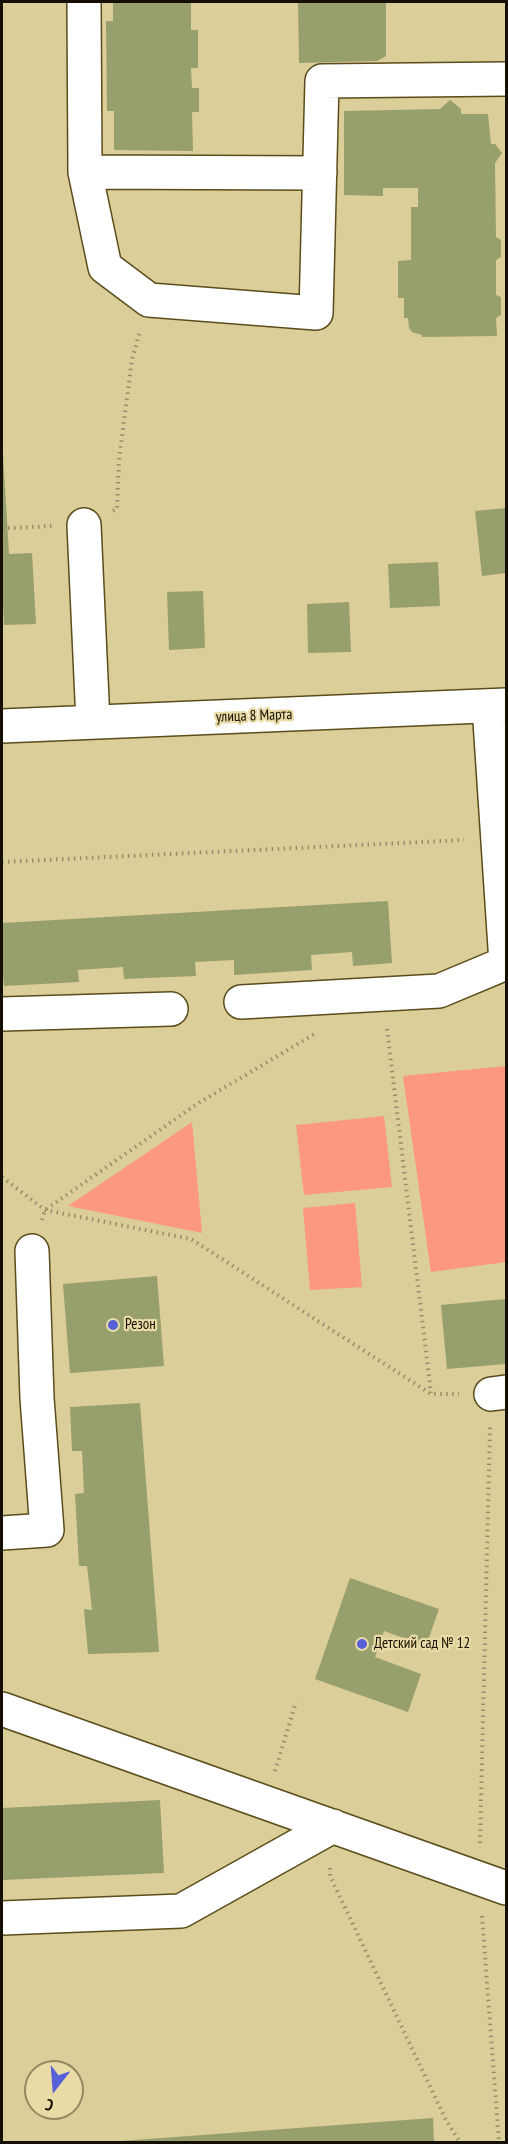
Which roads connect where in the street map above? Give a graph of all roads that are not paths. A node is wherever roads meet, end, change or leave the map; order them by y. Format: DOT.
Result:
graph roads {
  1 [pos="84,2"];
  2 [pos="507,79"];
  3 [pos="85,172"];
  4 [pos="320,173"];
  5 [pos="84,525"];
  6 [pos="498,705"];
  7 [pos="93,722"];
  8 [pos="2,726"];
  9 [pos="241,1002"];
  10 [pos="171,1009"];
  11 [pos="2,1014"];
  12 [pos="32,1251"];
  13 [pos="2,1533"];
  14 [pos="2,1708"];
  15 [pos="333,1826"];
  16 [pos="493,1883"];
  17 [pos="2,1918"];
  1 -- 3 [label="street"];
  2 -- 4 [label="street"];
  3 -- 4 [label="street"];
  3 -- 4 [label="street"];
  5 -- 7 [label="street"];
  6 -- 7 [label="street, улица 8 Марта"];
  6 -- 9 [label="street"];
  7 -- 8 [label="street, улица 8 Марта"];
  10 -- 11 [label="street"];
  12 -- 13 [label="street"];
  14 -- 15 [label="street"];
  15 -- 16 [label="street"];
  15 -- 17 [label="street"];
}
